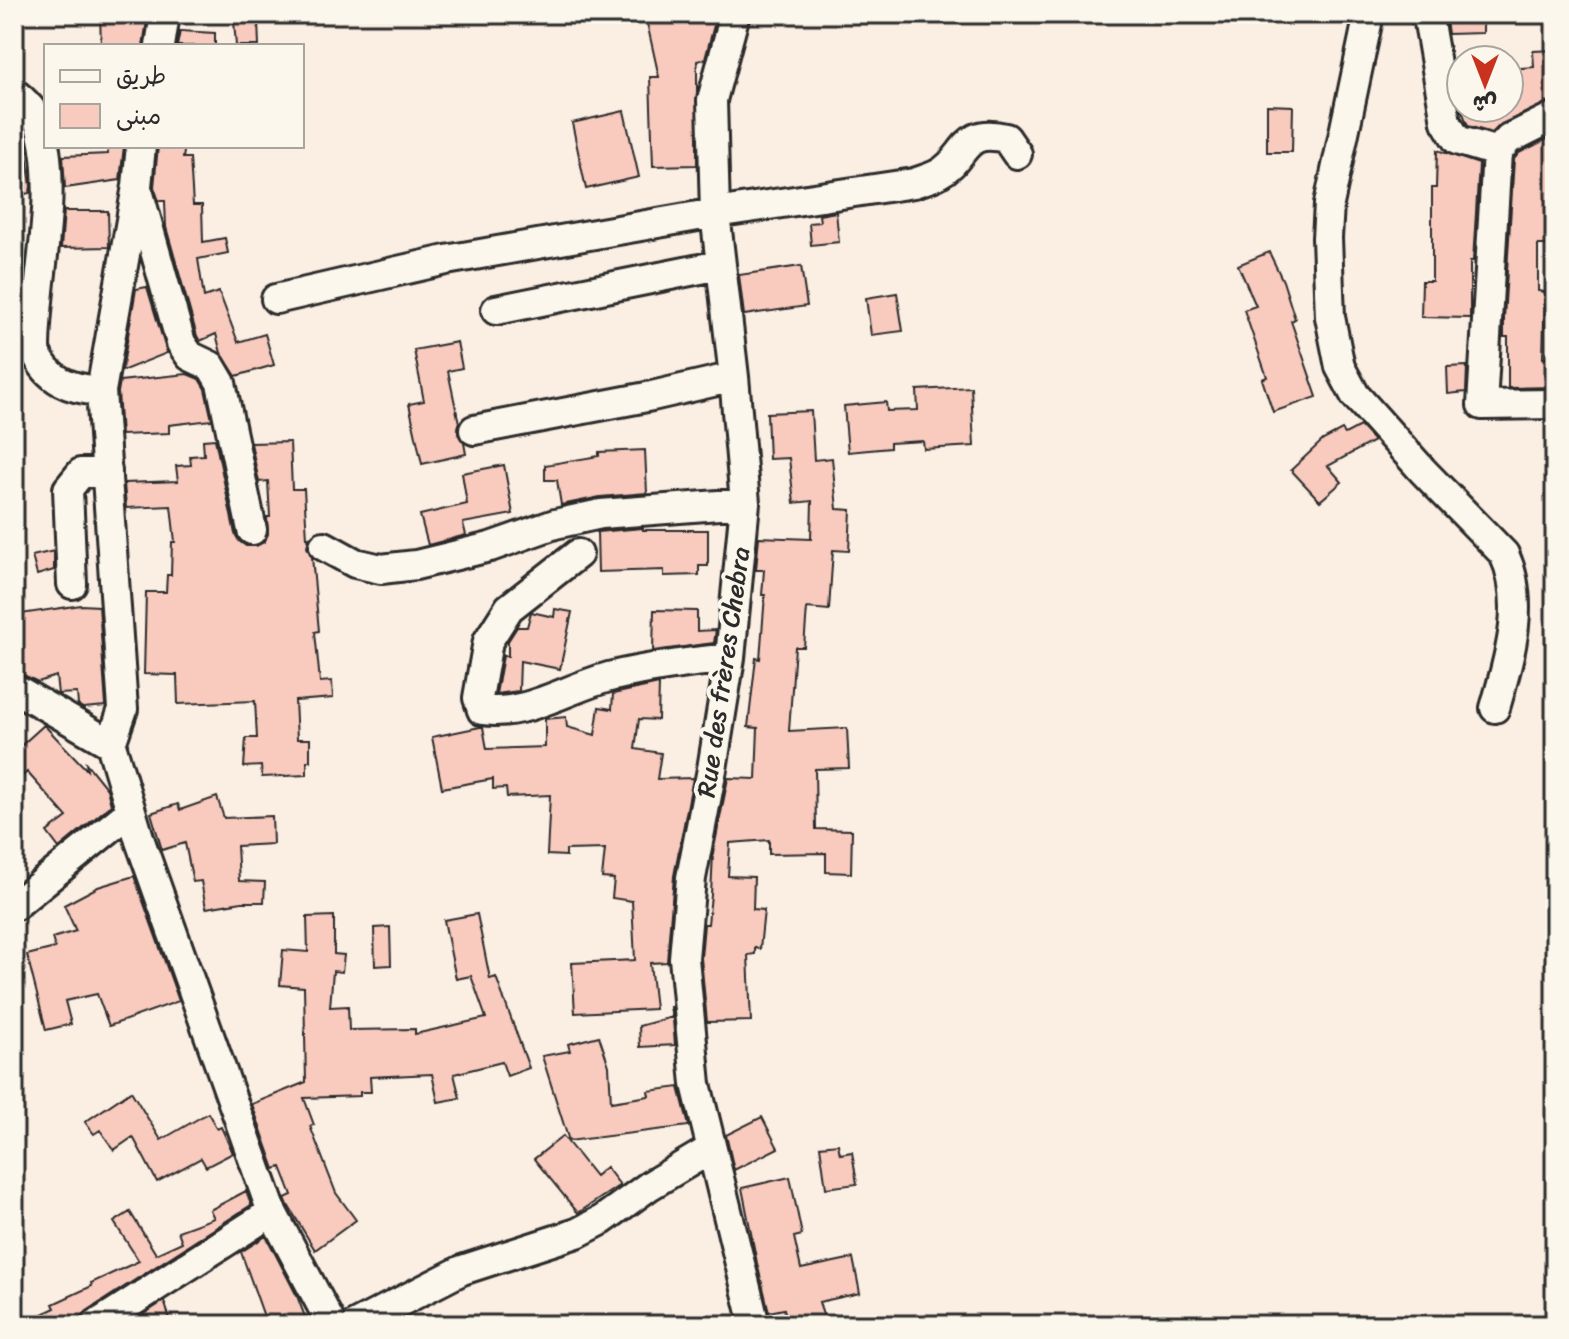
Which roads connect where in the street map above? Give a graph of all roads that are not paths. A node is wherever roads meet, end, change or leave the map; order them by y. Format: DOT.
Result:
graph roads {
  1 [pos="165,14"];
  2 [pos="735,14"];
  3 [pos="1369,14"];
  4 [pos="1424,14"];
  5 [pos="160,44"];
  6 [pos="14,93"];
  7 [pos="1555,116"];
  8 [pos="141,148"];
  9 [pos="1497,152"];
  10 [pos="1017,154"];
  11 [pos="137,186"];
  12 [pos="715,213"];
  13 [pos="720,265"];
  14 [pos="276,299"];
  15 [pos="496,310"];
  16 [pos="25,353"];
  17 [pos="734,377"];
  18 [pos="101,391"];
  19 [pos="1555,404"];
  20 [pos="474,430"];
  21 [pos="107,471"];
  22 [pos="745,503"];
  23 [pos="252,530"];
  24 [pos="324,546"];
  25 [pos="578,554"];
  26 [pos="72,584"];
  27 [pos="730,658"];
  28 [pos="14,688"];
  29 [pos="1495,708"];
  30 [pos="111,744"];
  31 [pos="131,811"];
  32 [pos="14,906"];
  33 [pos="711,1149"];
  34 [pos="272,1212"];
  35 [pos="96,1325"];
  36 [pos="332,1325"];
  37 [pos="355,1325"];
  38 [pos="755,1325"];
  1 -- 5 [label="street"];
  2 -- 12 [label="street, Rue des frères Chebra"];
  3 -- 29 [label="street"];
  4 -- 9 [label="street"];
  6 -- 16 [label="street"];
  7 -- 9 [label="street"];
  8 -- 11 [label="street"];
  9 -- 19 [label="street"];
  10 -- 12 [label="street"];
  11 -- 18 [label="street"];
  11 -- 23 [label="street"];
  12 -- 13 [label="street, Rue des frères Chebra"];
  12 -- 14 [label="street"];
  13 -- 15 [label="street"];
  13 -- 17 [label="street, Rue des frères Chebra"];
  16 -- 18 [label="street"];
  17 -- 20 [label="street"];
  17 -- 22 [label="street, Rue des frères Chebra"];
  18 -- 21 [label="street"];
  21 -- 26 [label="street"];
  21 -- 30 [label="street"];
  22 -- 24 [label="street"];
  22 -- 27 [label="street, Rue des frères Chebra"];
  25 -- 27 [label="street"];
  27 -- 33 [label="street, Rue des frères Chebra"];
  28 -- 30 [label="street"];
  30 -- 31 [label="street"];
  31 -- 32 [label="street"];
  31 -- 34 [label="street"];
  33 -- 37 [label="street"];
  33 -- 38 [label="street, Rue des frères Chebra"];
  34 -- 35 [label="street"];
  34 -- 36 [label="street"];
}
